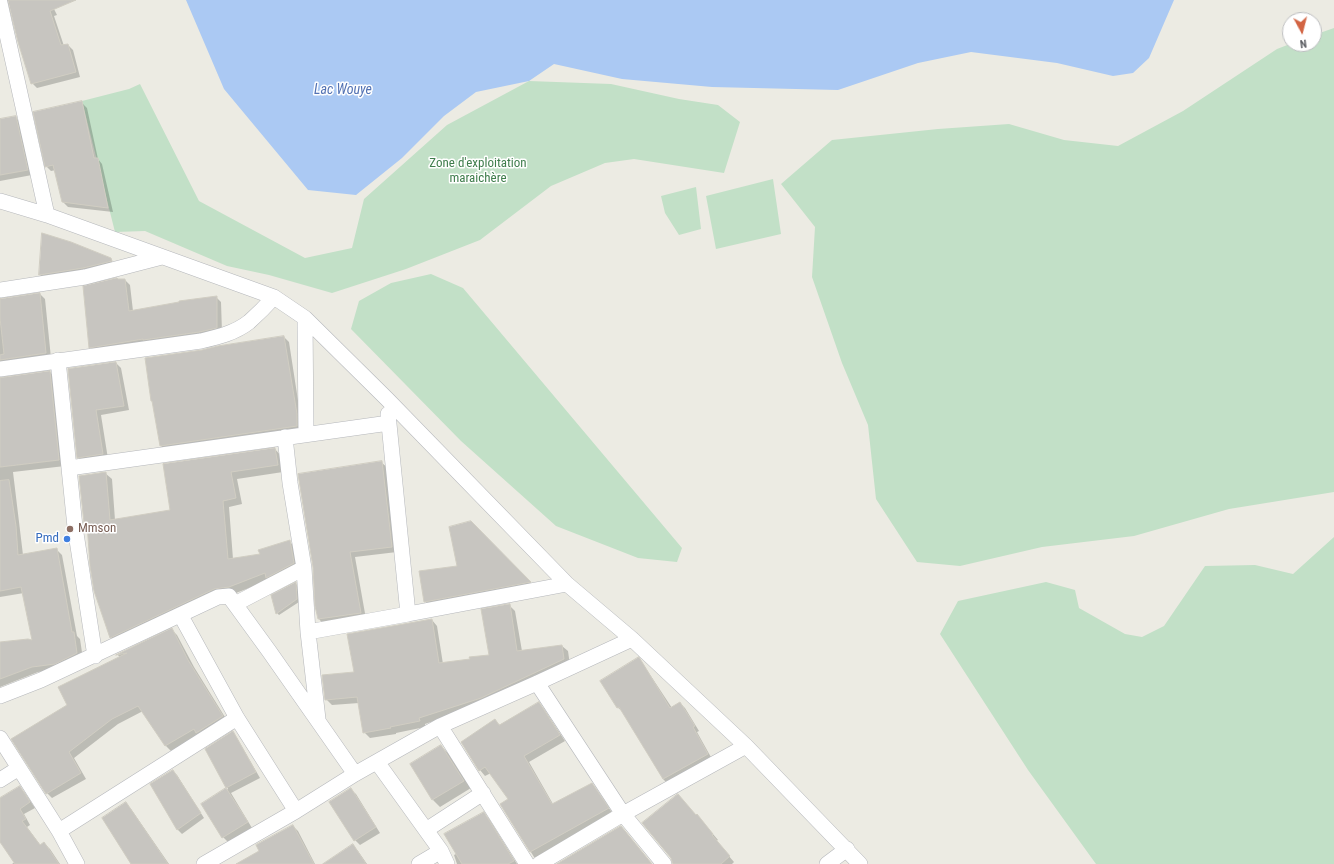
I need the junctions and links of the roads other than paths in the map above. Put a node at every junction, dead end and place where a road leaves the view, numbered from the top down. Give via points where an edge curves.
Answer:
1 (0, 3) edge
2 (0, 201) edge
3 (47, 215) junction
4 (162, 257) junction
5 (0, 290) edge
6 (274, 297) junction
7 (305, 318) junction
8 (58, 360) junction
9 (0, 369) edge
10 (387, 399) junction
11 (389, 424) junction
12 (306, 434) junction
13 (284, 437) junction
14 (68, 468) junction
15 (304, 568) junction
16 (567, 584) junction
17 (235, 604) junction
18 (408, 614) junction
19 (181, 616) junction
20 (308, 632) junction
21 (632, 639) junction
22 (95, 656) junction
23 (537, 683) junction
24 (0, 696) edge
25 (237, 718) junction
26 (319, 722) junction
27 (440, 726) junction
28 (0, 738) edge
29 (746, 746) junction
30 (377, 762) junction
31 (19, 768) junction
32 (355, 774) junction
33 (0, 780) edge
34 (483, 793) junction
35 (296, 811) junction
36 (623, 814) junction
37 (426, 830) junction
38 (58, 831) junction
39 (846, 850) junction
40 (444, 857) edge
41 (77, 864) edge
42 (204, 864) edge
43 (419, 864) edge
44 (527, 864) edge
45 (539, 864) edge
46 (664, 864) edge
47 (827, 864) edge
48 (860, 864) edge

1 - 3 street
2 - 3 street
3 - 4 street
4 - 5 street via 85,277
4 - 6 street
6 - 7 street
6 - 8 street via 248,323 221,337
7 - 10 street
7 - 12 street
8 - 9 street
8 - 14 street
10 - 11 street
10 - 16 street
11 - 12 street
11 - 18 street
12 - 13 street
13 - 14 street
13 - 15 street
14 - 22 street
15 - 17 street
15 - 20 street
16 - 18 street
16 - 21 street
17 - 19 street via 229,596 218,597
17 - 26 street
18 - 20 street
19 - 22 street
19 - 25 street
20 - 26 street
21 - 23 street
21 - 29 street
22 - 24 street
23 - 27 street
23 - 36 street
25 - 35 street
25 - 38 street
26 - 32 street
27 - 30 street
27 - 34 street
28 - 31 street
29 - 36 street
29 - 39 street
30 - 32 street
30 - 37 street
31 - 33 street
31 - 38 street
32 - 35 street
34 - 37 street
34 - 44 street
35 - 42 street
36 - 45 street
36 - 46 street
37 - 40 street
38 - 41 street
39 - 47 street
39 - 48 street
40 - 43 street

